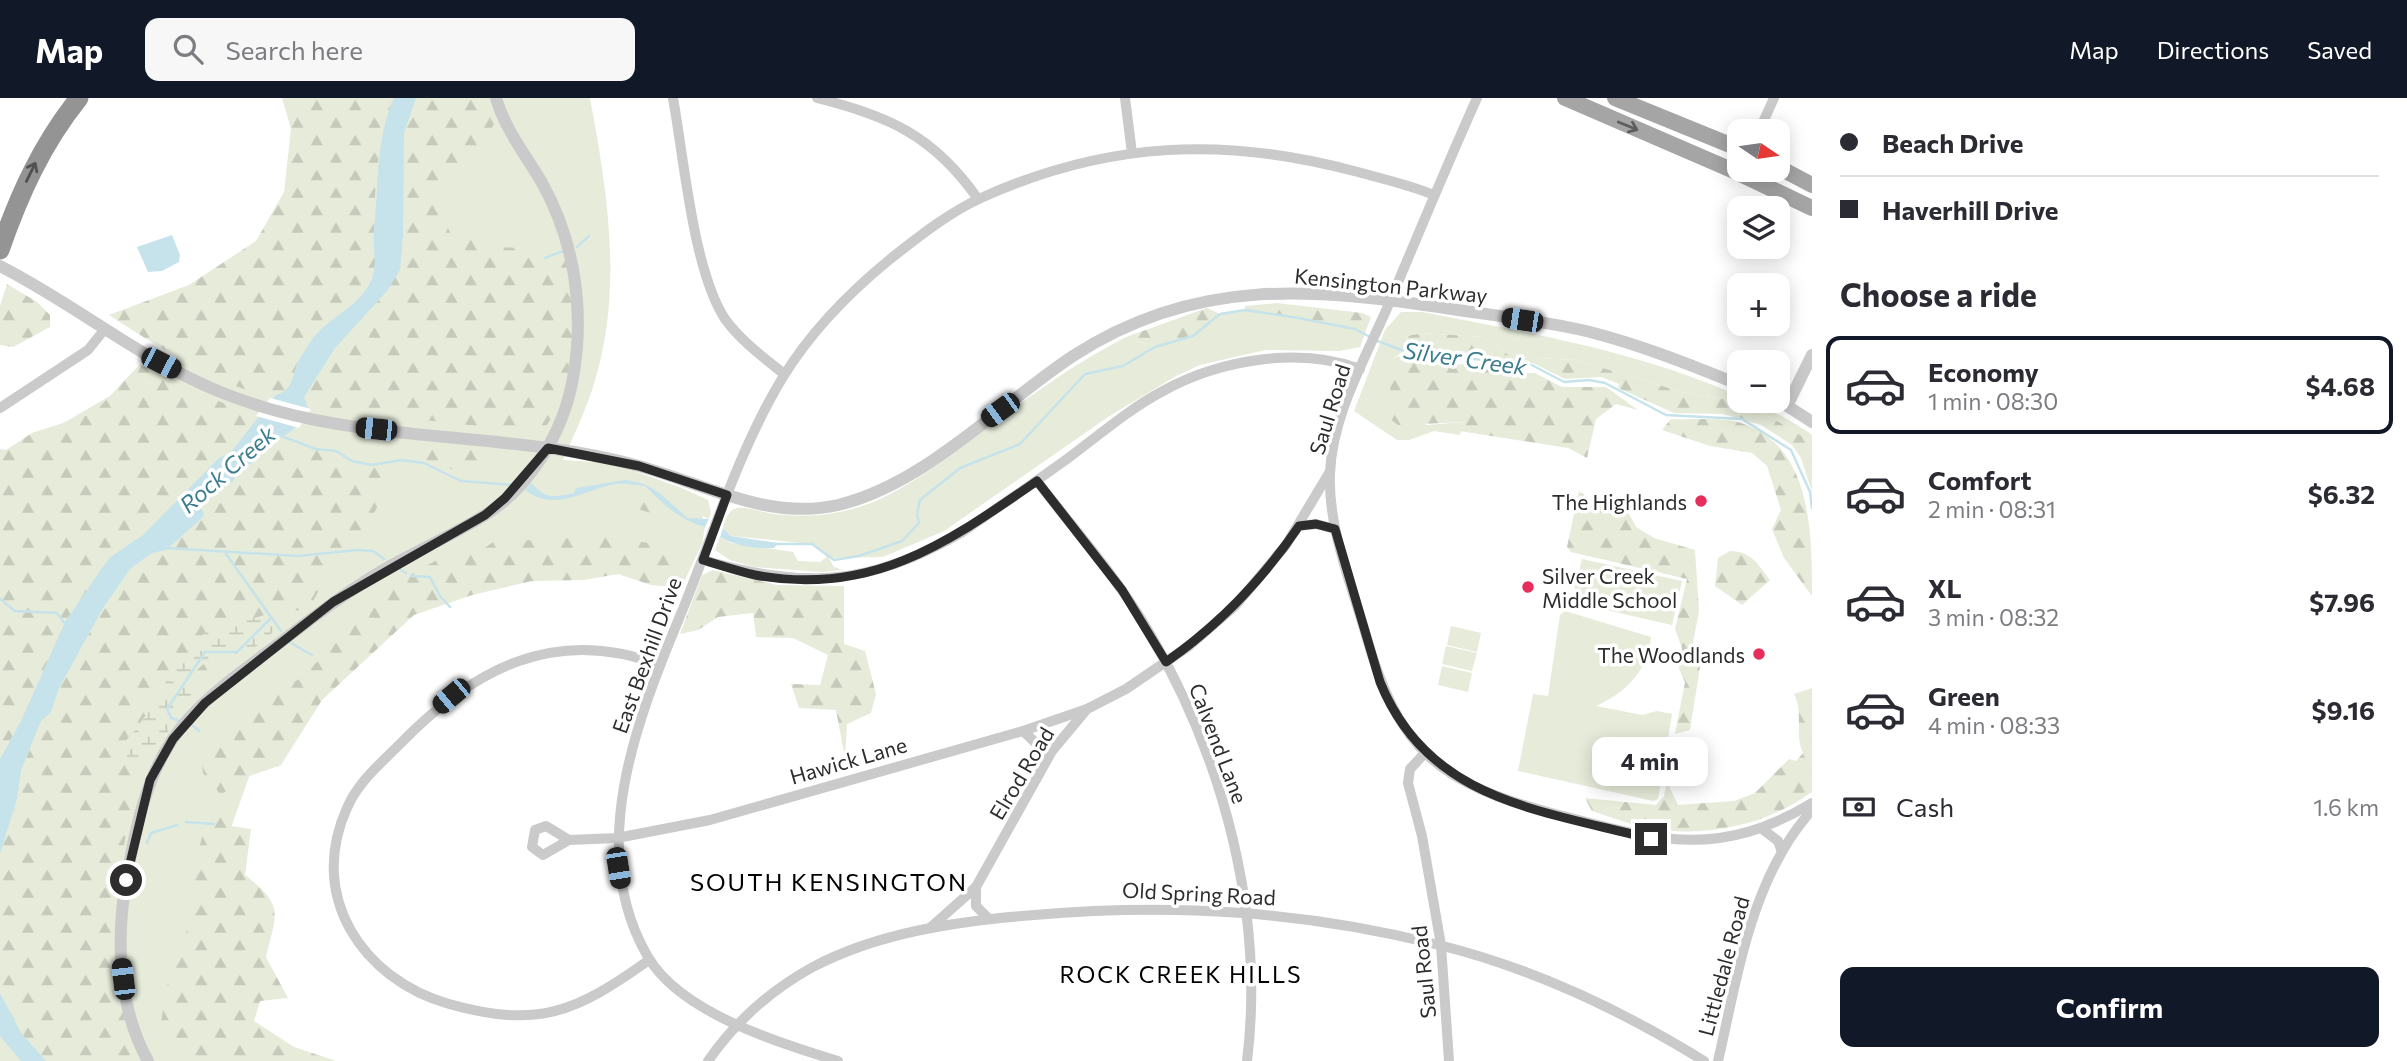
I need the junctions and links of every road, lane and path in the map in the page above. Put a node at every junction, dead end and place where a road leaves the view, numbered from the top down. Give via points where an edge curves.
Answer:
1 (79, 98) edge
2 (496, 98) edge
3 (673, 98) edge
4 (817, 98) edge
5 (1125, 98) edge
6 (1477, 98) edge
7 (1565, 98) edge
8 (1615, 98) edge
9 (1774, 98) edge
10 (1635, 102) edge
11 (1764, 119) edge
12 (1727, 143) edge
13 (1132, 153) junction
14 (1790, 173) edge
15 (1812, 185) edge
16 (1434, 195) junction
17 (978, 199) junction
18 (1811, 207) edge
19 (3, 243) edge
20 (0, 266) edge
21 (1391, 300) junction
22 (104, 330) junction
23 (1812, 355) edge
24 (1360, 369) junction
25 (784, 374) junction
26 (1727, 380) edge
27 (1790, 391) edge
28 (1790, 407) edge
29 (0, 408) edge
30 (1812, 422) edge
31 (548, 448) junction
32 (1330, 471) junction
33 (1037, 481) junction
34 (727, 495) junction
35 (1299, 526) junction
36 (1335, 529) junction
37 (703, 560) junction
38 (1166, 662) junction
39 (660, 665) junction
40 (1087, 709) junction
41 (1023, 731) junction
42 (1424, 754) junction
43 (1046, 761) junction
44 (1812, 803) edge
45 (1812, 810) edge
46 (1761, 828) junction
47 (617, 838) junction
48 (569, 840) dead end
49 (1782, 852) junction
50 (976, 887) junction
51 (1247, 911) junction
52 (989, 919) junction
53 (930, 928) junction
54 (1441, 945) junction
55 (649, 960) junction
56 (736, 1024) junction
57 (148, 1061) edge
58 (708, 1061) edge
59 (838, 1061) edge
60 (1247, 1061) edge
61 (1449, 1061) edge
62 (1704, 1061) edge
63 (1718, 1061) edge

19 -> 1 highway via 41,152
2 - 31 street via 502,117 558,214 573,265 579,320 573,379
3 - 25 street via 702,261 714,300 741,338
4 - 17 street via 865,110 909,130 943,155
5 - 13 street
6 - 16 street, Saul Road
7 -> 18 main road
8 - 10 main road
9 - 11 street
10 - 12 main road
13 - 16 street, East Bexhill Drive via 1249,149 1319,162
13 - 17 street, East Bexhill Drive via 1053,171
14 - 15 main road
16 - 21 street, Saul Road
17 - 25 street, East Bexhill Drive via 920,236 869,277 830,316
20 - 22 street, Kensington Parkway
21 - 24 street, Saul Road
21 - 26 street, Kensington Parkway via 1589,331
21 - 34 street, Kensington Parkway via 1274,292 1175,309 1075,355 880,492 835,506 798,510 756,505
22 - 29 street via 88,350
22 - 31 street, Kensington Parkway via 216,390 304,419
23 - 27 street
24 - 32 street, Saul Road via 1341,420
24 - 33 street via 1339,362 1289,359 1209,371 1152,397
25 - 34 street, East Bexhill Drive
28 - 30 street
31 - 34 street, Kensington Parkway via 639,466
31 - 57 street via 485,515 333,602 226,684 173,739 144,798 121,910 125,995
32 - 35 street, Elrod Road
32 - 36 street, Saul Road
33 - 37 street via 925,553 868,573 803,579 755,575
33 - 38 street, Calvend Lane via 1122,590
34 - 37 street, East Bexhill Drive
35 - 36 street
35 - 38 street, Elrod Road via 1235,606
36 - 42 street, Saul Road via 1380,682 1389,704
37 - 39 street, East Bexhill Drive
38 - 40 street, Elrod Road
38 - 51 street, Calvend Lane via 1219,788
39 - 47 street, East Bexhill Drive via 631,752
39 - 55 street via 602,652 563,652 527,658 481,676 427,716 363,782 347,806 338,832 334,866 343,916 368,959 391,978 435,1000 514,1017 546,1014 599,993
40 - 41 street, Hawick Lane
40 - 43 street, Elrod Road
41 - 43 street
41 - 47 street, Hawick Lane via 710,820
42 - 46 street via 1454,777 1492,795 1651,839 1689,842
42 - 54 street, Saul Road via 1409,768 1408,783
43 - 50 street, Elrod Road
44 - 46 street
45 - 49 street, Littledale Road
46 - 49 street via 1778,841
47 - 48 street, Hawick Lane
47 - 55 street, East Bexhill Drive via 625,908
49 - 63 street, Littledale Road via 1750,926
50 - 52 street via 976,906
50 - 53 street, Elrod Road
51 - 52 street, Old Spring Road via 1118,908
51 - 54 street, Old Spring Road via 1359,927
51 - 60 street, Calvend Lane
52 - 53 street, Old Spring Road
53 - 56 street, Old Spring Road via 852,950 812,968
54 - 61 street, Saul Road
54 - 62 street, Old Spring Road via 1583,996
55 - 56 street, East Bexhill Drive via 689,998
56 - 58 street, Old Spring Road
56 - 59 street, East Bexhill Drive

